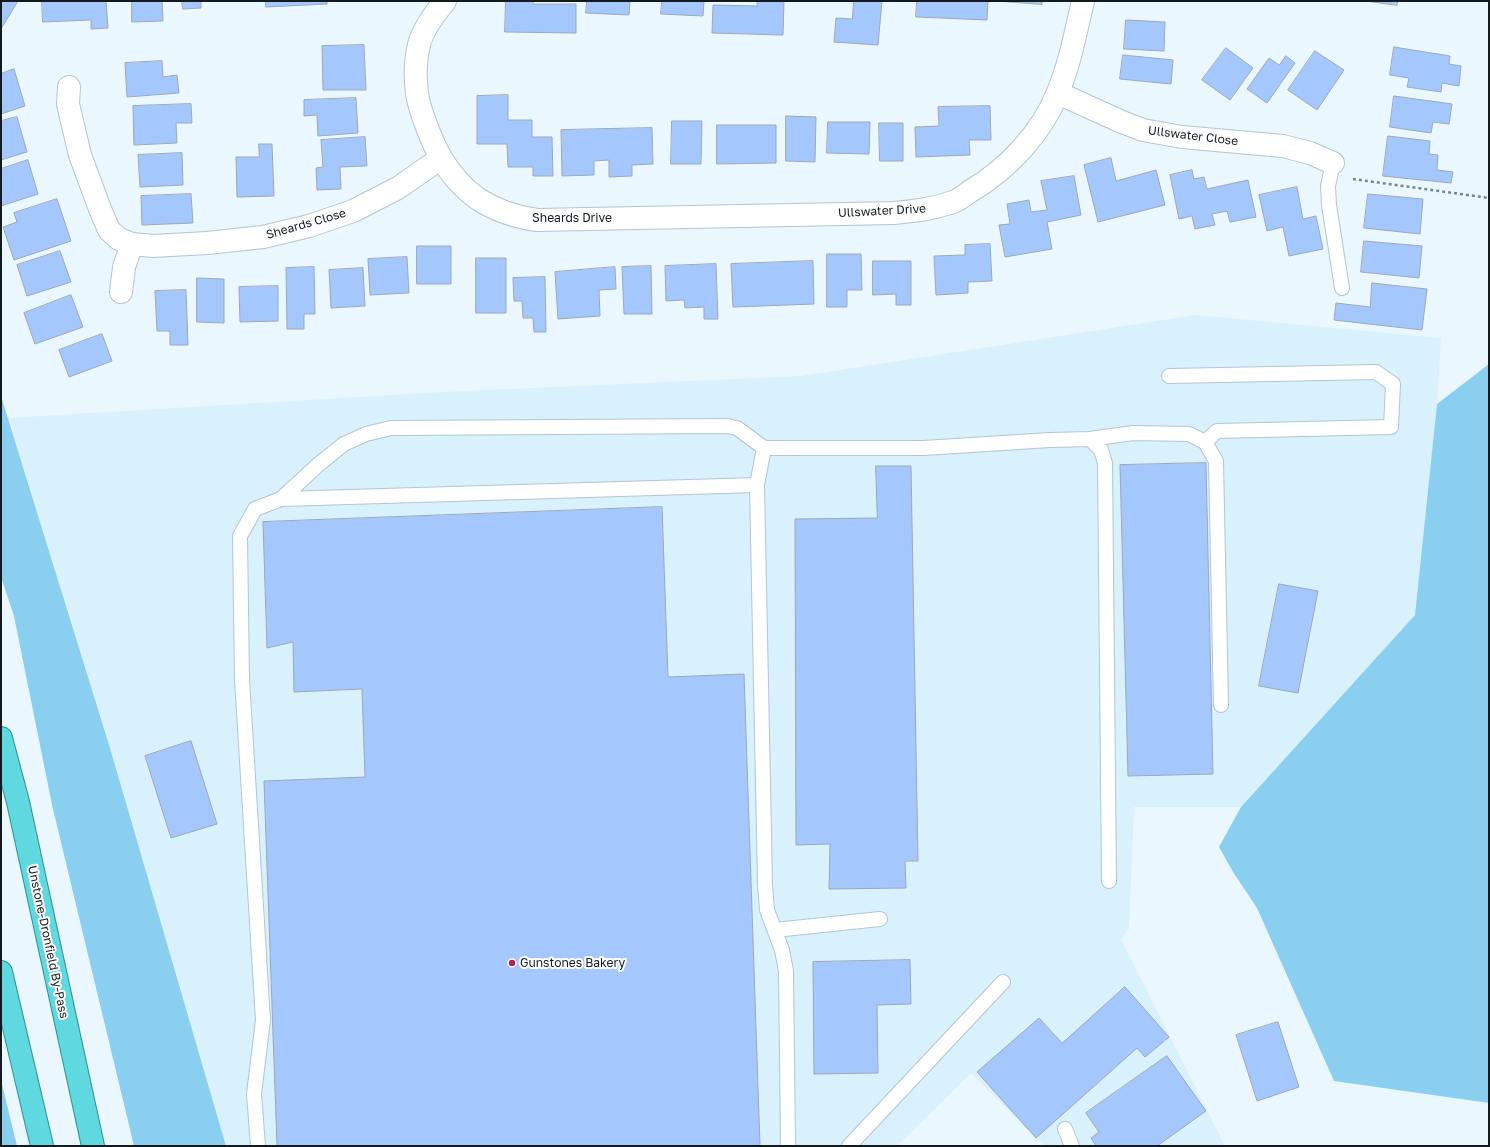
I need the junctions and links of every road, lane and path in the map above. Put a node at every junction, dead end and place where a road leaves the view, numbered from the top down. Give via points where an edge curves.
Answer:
1 (445, 1) edge
2 (1083, 1) edge
3 (68, 87) dead end
4 (1058, 93) junction
5 (441, 158) junction
6 (1333, 163) junction
7 (1489, 198) edge
8 (728, 215) joint
9 (132, 244) junction
10 (1342, 288) dead end
11 (121, 292) dead end
12 (1169, 376) dead end
13 (1090, 440) junction
14 (1205, 442) junction
15 (764, 448) junction
16 (757, 485) junction
17 (281, 499) junction
18 (1221, 705) dead end
19 (1, 738) edge
20 (1109, 881) dead end
21 (880, 919) dead end
22 (775, 930) junction
23 (1, 972) edge
24 (1003, 982) dead end
25 (1065, 1129) dead end
26 (42, 1146) edge
27 (93, 1146) edge
28 (258, 1146) edge
29 (788, 1146) edge
30 (849, 1146) edge
31 (1072, 1146) edge

1 - 5 street, Sheards Drive via 419,43 416,67 417,95 424,121
2 - 4 street, Ullswater Drive via 1069,61
3 - 9 street, Sheards Close via 68,104 80,155 100,209 109,230 119,240
4 - 6 street, Ullswater Close via 1144,130 1182,137 1283,146 1310,153
4 - 8 street, Ullswater Drive via 1040,126 1015,155 986,182 955,201 928,210 894,213
5 - 8 street, Sheards Drive via 458,180 477,198 499,211 518,218 537,220
5 - 9 street, Sheards Close via 398,188 353,211 309,226 263,237 207,243 153,246
6 - 7 path via 1348,178
6 - 10 lane via 1328,186 1329,205
9 - 11 street via 124,266
12 - 14 lane via 1376,372 1393,384 1391,427 1217,431
13 - 14 lane via 1133,433 1189,434
13 - 15 lane via 924,448
13 - 20 lane via 1102,450 1105,463
14 - 18 lane via 1216,461
15 - 16 lane
15 - 17 lane via 737,428 727,426 391,428 366,434 344,444
16 - 17 lane
16 - 22 lane via 765,884 767,910
17 - 28 lane via 255,509 240,536 242,680 263,1020 254,1094
19 - 27 highway, Unstone-Dronfield By-Pass via 18,802
21 - 22 lane
22 - 29 lane via 786,972
23 - 26 highway
24 - 30 lane
25 - 31 lane

